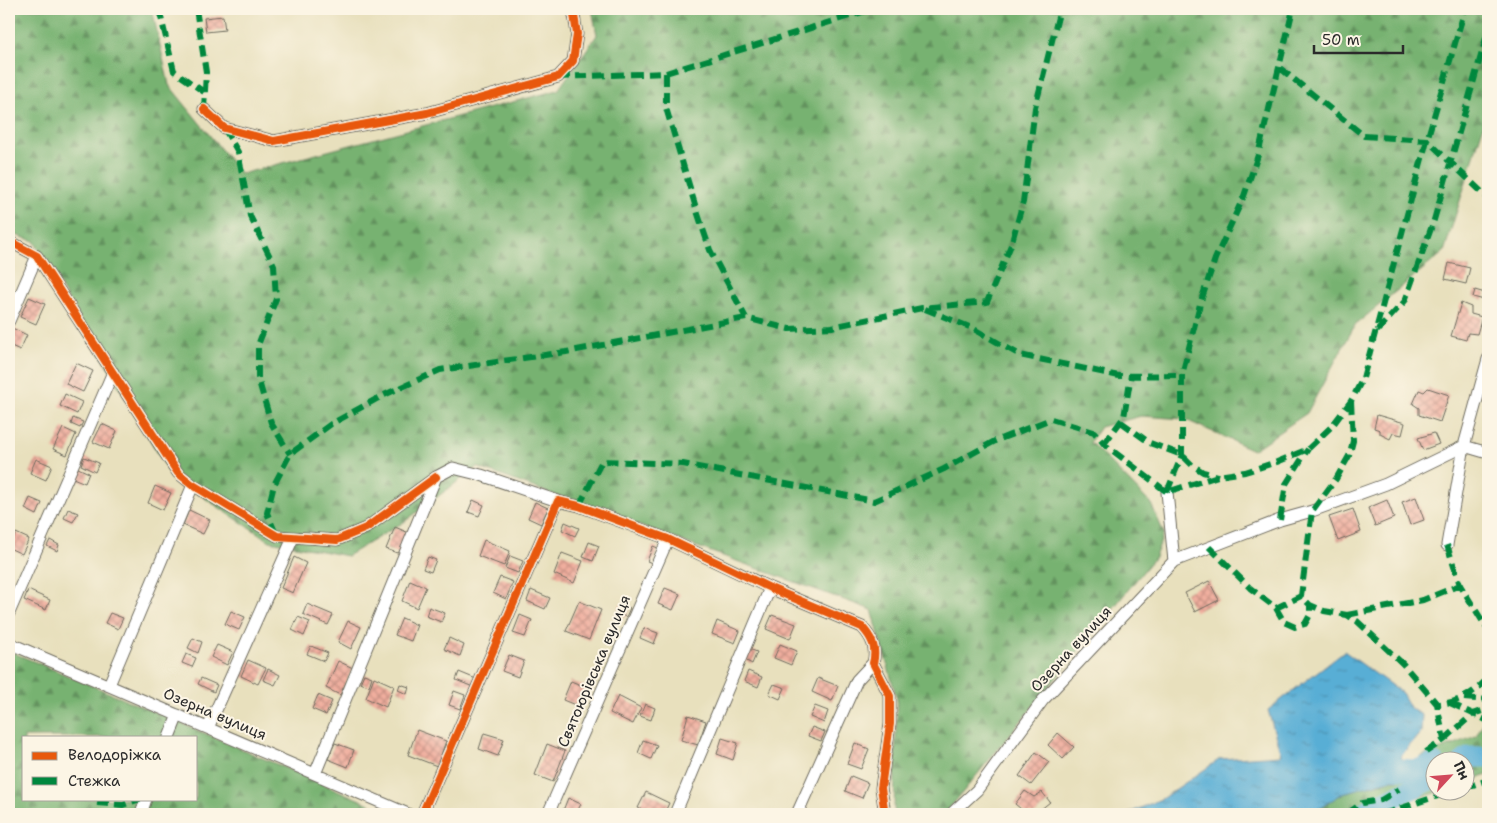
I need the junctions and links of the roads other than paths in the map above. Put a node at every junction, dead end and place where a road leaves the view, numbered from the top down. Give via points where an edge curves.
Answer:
1 (573, 9) edge
2 (204, 109) dead end
3 (9, 241) edge
4 (37, 256) junction
5 (9, 321) edge
6 (1488, 359) edge
7 (113, 372) junction
8 (1464, 446) junction
9 (1488, 453) edge
10 (436, 477) junction
11 (193, 485) junction
12 (1167, 492) dead end
13 (558, 501) junction
14 (293, 538) junction
15 (668, 539) junction
16 (1446, 545) dead end
17 (1174, 561) junction
18 (770, 588) junction
19 (9, 613) edge
20 (9, 643) edge
21 (872, 663) junction
22 (109, 685) junction
23 (178, 715) junction
24 (208, 728) junction
25 (169, 736) edge
26 (315, 774) junction
27 (146, 800) edge
28 (141, 814) edge
29 (408, 814) edge
30 (422, 814) edge
31 (548, 814) edge
32 (675, 814) edge
33 (797, 814) edge
34 (885, 814) edge
35 (951, 814) edge

1 - 2 street via 577,34 573,60 558,77 427,113 274,141 224,128
3 - 4 street
4 - 5 street
4 - 7 street
6 - 8 street
7 - 11 street via 178,473
7 - 19 street
8 - 9 street
8 - 16 street
8 - 17 street via 1386,484
10 - 13 street via 453,468
10 - 14 street via 366,528 337,540
10 - 26 street
11 - 14 street via 277,536
11 - 22 street
12 - 17 street
13 - 15 street
13 - 30 street
14 - 24 street
15 - 18 street
15 - 31 street, Святоюрівська вулиця
17 - 35 street, Озерна вулиця via 1042,700 977,790
18 - 21 street via 862,627 872,639 875,654
18 - 32 street
20 - 22 street, Озерна вулиця
21 - 33 street via 858,680
21 - 34 street via 890,696 890,724 881,788
22 - 23 street, Озерна вулиця
23 - 24 street, Озерна вулиця
23 - 25 street
24 - 26 street, Озерна вулиця
26 - 29 street, Озерна вулиця
27 - 28 street

